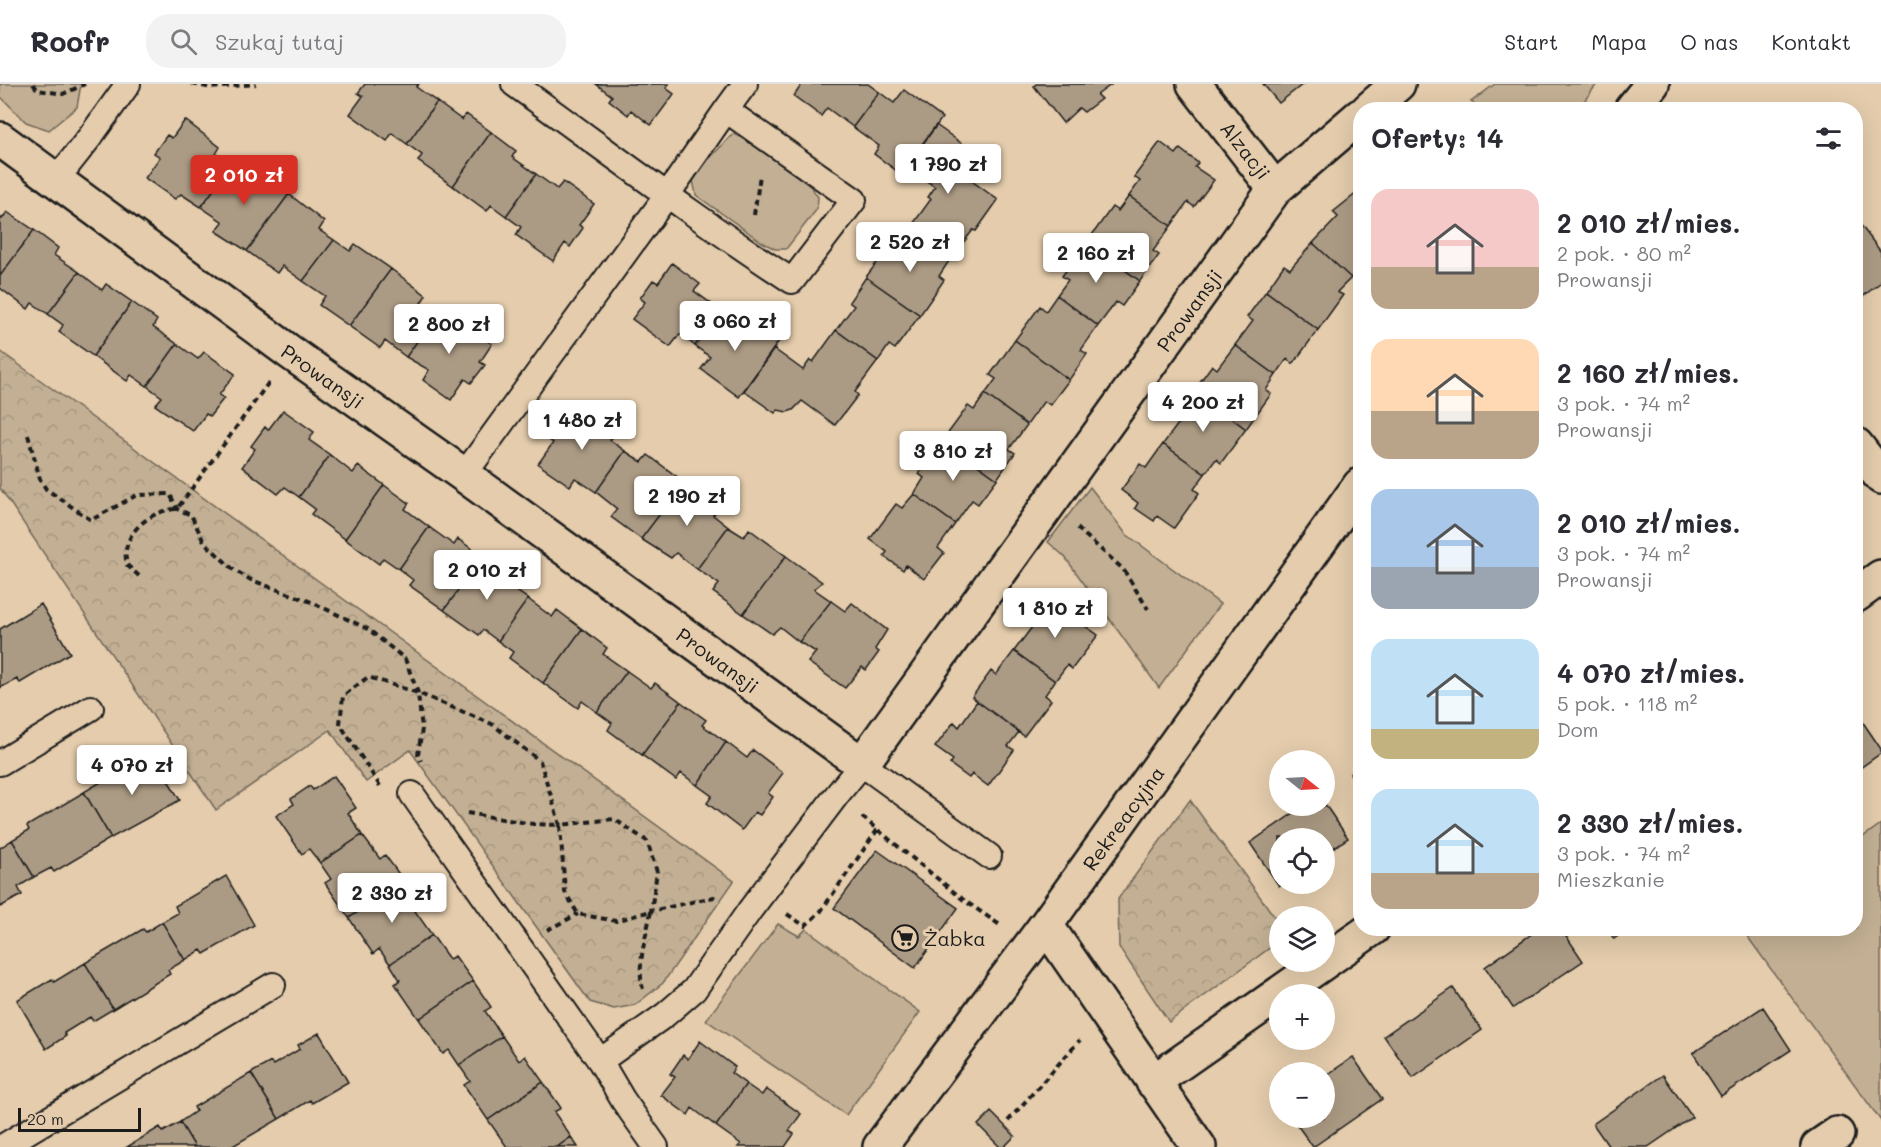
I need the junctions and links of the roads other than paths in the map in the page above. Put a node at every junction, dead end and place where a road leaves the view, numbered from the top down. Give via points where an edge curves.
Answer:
1 (128, 84) edge
2 (514, 84) edge
3 (745, 84) edge
4 (1194, 84) edge
5 (1398, 84) edge
6 (1652, 84) edge
7 (1377, 102) edge
8 (1637, 102) edge
9 (726, 110) junction
10 (1353, 122) edge
11 (0, 139) edge
12 (56, 180) junction
13 (1275, 189) junction
14 (668, 194) junction
15 (1863, 455) edge
16 (464, 475) junction
17 (1881, 477) edge
18 (1353, 495) edge
19 (1881, 578) edge
20 (1863, 590) edge
21 (91, 708) dead end
22 (0, 763) edge
23 (862, 764) junction
24 (412, 794) dead end
25 (989, 856) dead end
26 (1046, 925) junction
27 (1362, 936) edge
28 (273, 985) dead end
29 (600, 1061) junction
30 (1153, 1082) junction
31 (2, 1147) edge
32 (656, 1147) edge
33 (880, 1147) edge
34 (1199, 1147) edge

1 - 12 lane
2 - 14 lane
3 - 9 lane
4 - 13 street, Alzacji
5 - 7 street
6 - 8 street
9 - 14 lane
9 - 14 lane via 854,200 792,281
10 - 13 street, Prowansji
11 - 12 street, Prowansji
12 - 16 street, Prowansji
13 - 23 street, Prowansji
14 - 16 lane
15 - 17 street
16 - 23 street, Prowansji
18 - 26 street, Rekreacyjna
19 - 20 street
21 - 22 lane
23 - 25 lane
23 - 29 lane via 694,990
24 - 29 lane
26 - 30 street
26 - 33 street, Rekreacyjna
27 - 30 street
28 - 31 lane
29 - 32 lane
30 - 34 street

